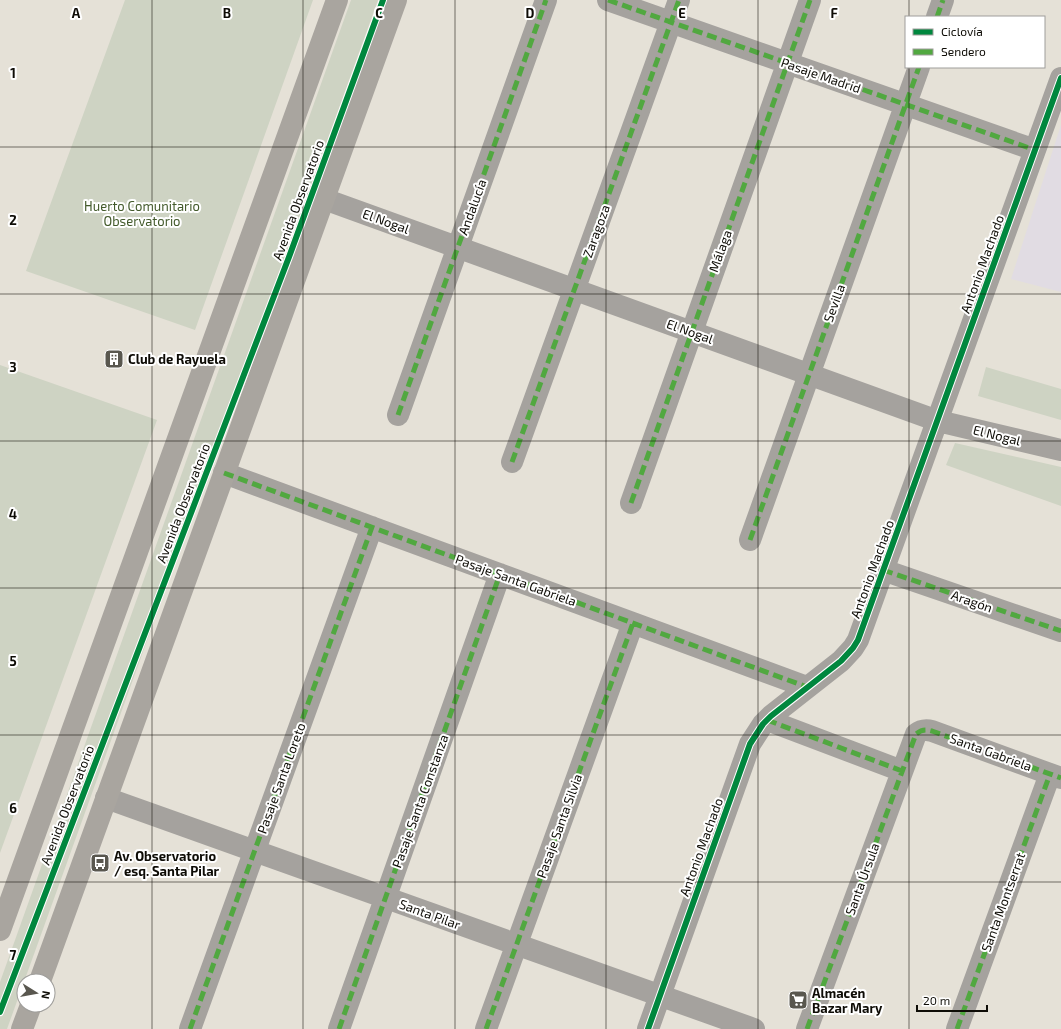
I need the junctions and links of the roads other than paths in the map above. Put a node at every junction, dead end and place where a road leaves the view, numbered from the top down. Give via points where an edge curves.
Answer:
1 (337, 0) edge
2 (396, 0) edge
3 (546, 0) edge
4 (608, 0) edge
5 (679, 0) edge
6 (810, 0) edge
7 (943, 0) edge
8 (937, 16) edge
9 (671, 22) junction
10 (788, 63) junction
11 (919, 68) edge
12 (1061, 78) edge
13 (906, 104) junction
14 (1035, 150) junction
15 (324, 199) junction
16 (458, 247) junction
17 (574, 289) junction
18 (692, 332) junction
19 (809, 374) junction
20 (398, 415) dead end
21 (938, 420) junction
22 (1061, 450) edge
23 (512, 462) dead end
24 (224, 472) junction
25 (631, 503) dead end
26 (372, 527) junction
27 (750, 540) dead end
28 (884, 570) junction
29 (500, 574) junction
30 (633, 623) junction
31 (1061, 631) edge
32 (807, 687) junction
33 (767, 720) junction
34 (920, 731) joint
35 (902, 771) junction
36 (1055, 776) edge
37 (106, 798) junction
38 (254, 851) junction
39 (385, 898) junction
40 (0, 930) edge
41 (517, 944) junction
42 (43, 973) edge
43 (660, 996) junction
44 (28, 1013) edge
45 (22, 1029) edge
46 (190, 1029) edge
47 (339, 1029) edge
48 (486, 1029) edge
49 (648, 1029) edge
50 (754, 1029) edge
51 (807, 1029) edge
52 (957, 1029) edge

1 - 40 main road, Avenida Observatorio
2 - 15 main road, Avenida Observatorio
3 - 16 street, Andalucía
4 - 9 street, Pasaje Madrid
5 - 9 street, Zaragoza
6 - 10 street, Málaga
7 - 8 street
9 - 10 street, Pasaje Madrid
9 - 17 street, Zaragoza
10 - 13 street, Pasaje Madrid
10 - 18 street, Málaga
11 - 13 street, Sevilla
12 - 14 street, Antonio Machado
13 - 14 street, Pasaje Madrid
13 - 19 street, Sevilla
14 - 21 street, Antonio Machado
15 - 16 street, El Nogal
15 - 24 main road, Avenida Observatorio
16 - 17 street, El Nogal
16 - 20 street, Andalucía
17 - 18 street, El Nogal
17 - 23 street, Zaragoza
18 - 19 street, El Nogal
18 - 25 street, Málaga
19 - 21 street, El Nogal
19 - 27 street, Sevilla
21 - 22 street, El Nogal
21 - 28 street, Antonio Machado
24 - 26 street, Pasaje Santa Gabriela
24 - 37 main road, Avenida Observatorio
26 - 29 street, Pasaje Santa Gabriela
26 - 38 street, Pasaje Santa Loreto
28 - 31 street, Aragón
28 - 32 street, Antonio Machado via 862,631 853,648 841,661
29 - 30 street, Pasaje Santa Gabriela
29 - 39 street, Pasaje Santa Constanza
30 - 32 street, Pasaje Santa Gabriela
30 - 41 street, Pasaje Santa Silvia
32 - 33 street, Antonio Machado
33 - 35 street
33 - 43 street, Antonio Machado via 756,734 746,755
34 - 35 street, Santa Úrsula via 916,734
34 - 36 street, Santa Gabriela via 932,731
35 - 51 street, Santa Úrsula
36 - 52 street, Santa Montserrat
37 - 38 street, Santa Pilar
37 - 42 main road, Avenida Observatorio
38 - 39 street, Santa Pilar
38 - 46 street, Pasaje Santa Loreto
39 - 41 street, Santa Pilar
39 - 47 street, Pasaje Santa Constanza
41 - 43 street, Santa Pilar
41 - 48 street, Pasaje Santa Silvia
43 - 49 street, Antonio Machado
43 - 50 street, Santa Pilar
44 - 45 main road

